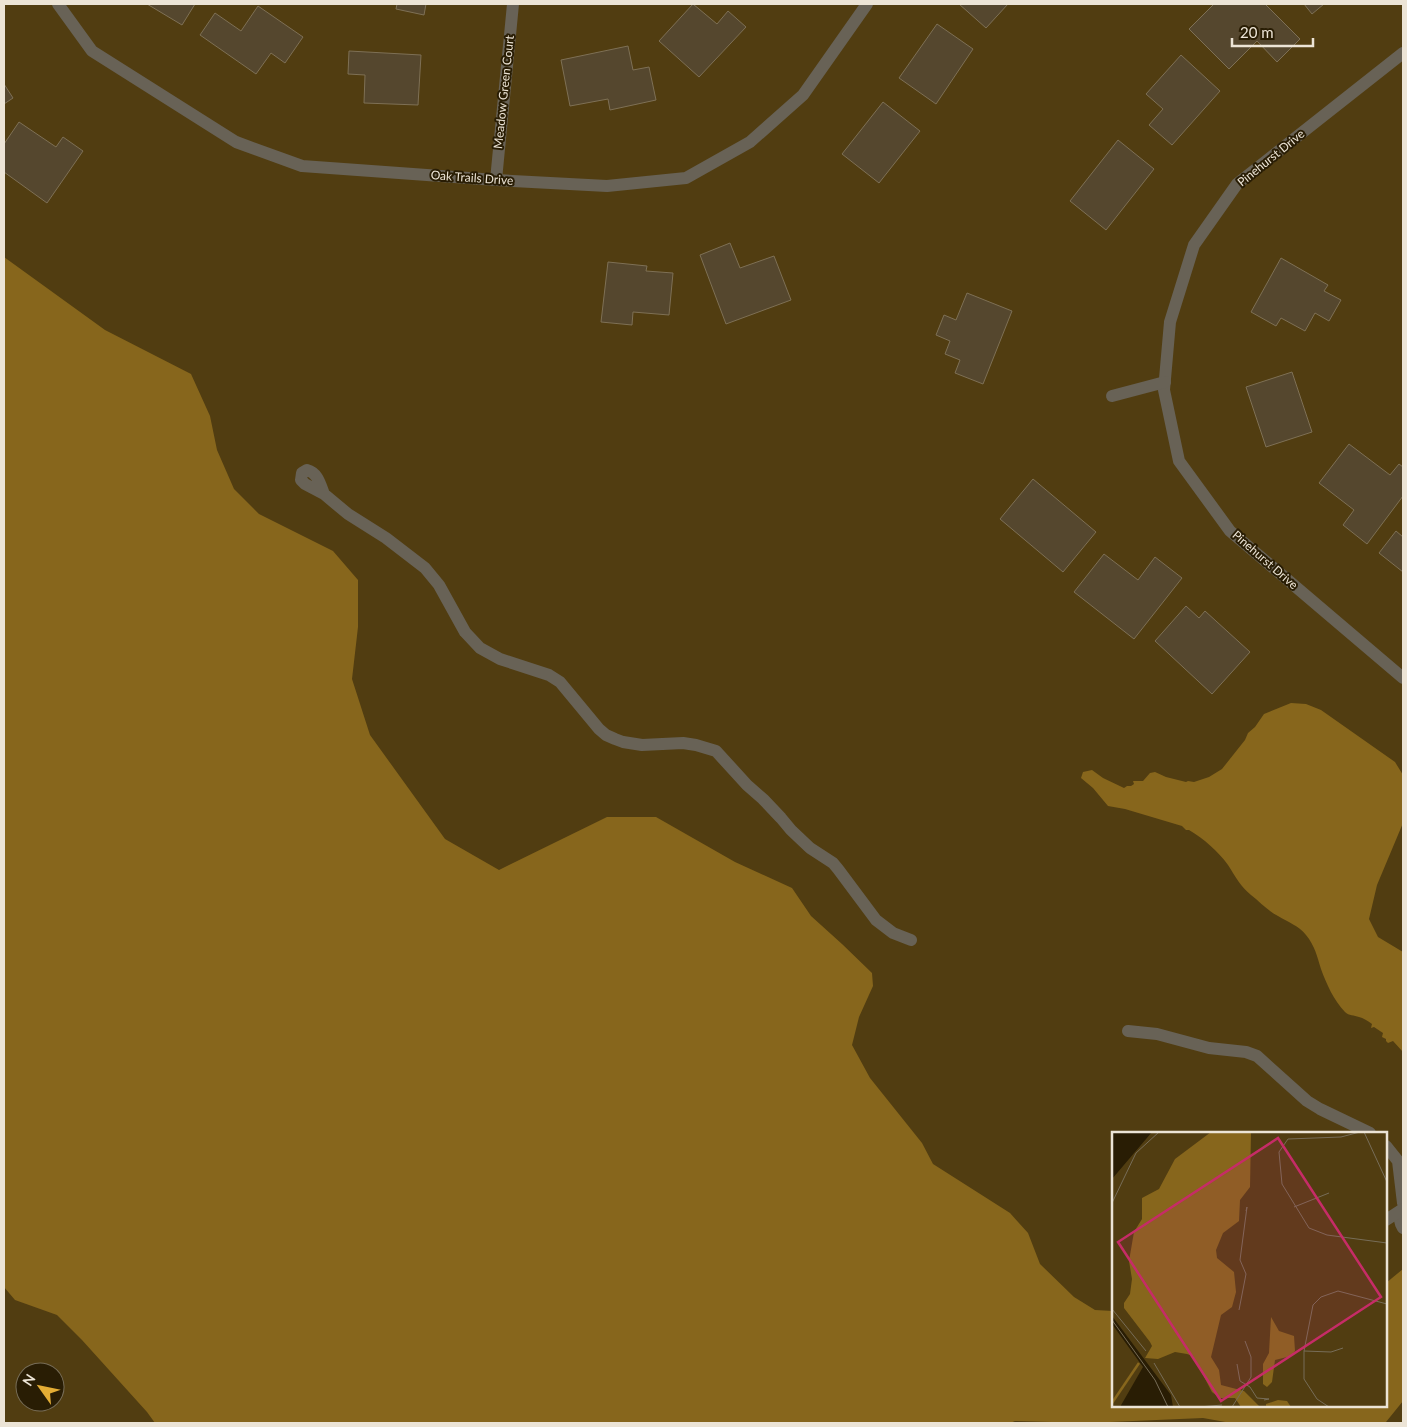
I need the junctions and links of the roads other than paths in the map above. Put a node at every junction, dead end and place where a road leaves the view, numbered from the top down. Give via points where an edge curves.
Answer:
1 (58, 4) edge
2 (513, 4) edge
3 (867, 4) edge
4 (1403, 53) edge
5 (496, 180) junction
6 (1165, 382) junction
7 (1112, 396) dead end
8 (324, 494) dead end
9 (1403, 678) edge
10 (911, 940) dead end
11 (1128, 1031) dead end
12 (1368, 1132) edge
13 (1387, 1146) edge
14 (1387, 1146) edge
15 (1403, 1157) edge
16 (1403, 1203) edge
17 (1403, 1209) edge
18 (1387, 1219) edge
19 (1403, 1228) edge

1 - 5 street, Oak Trails Drive via 92,51 236,142 302,166
2 - 5 street, Meadow Green Court
3 - 5 street, Oak Trails Drive via 803,95 750,142 686,178 607,186
4 - 6 street, Pinehurst Drive via 1237,184 1194,245 1170,322
6 - 7 street
6 - 9 street, Pinehurst Drive via 1179,461 1230,531
8 - 10 street via 424,568 439,585 465,632 480,648 560,682 606,735 623,742 683,743 716,751 791,830 838,869 876,920 893,933
11 - 12 street via 1157,1034 1209,1048 1257,1056 1308,1101
13 - 15 street
14 - 16 street via 1398,1161
17 - 18 street
17 - 19 street via 1399,1216

